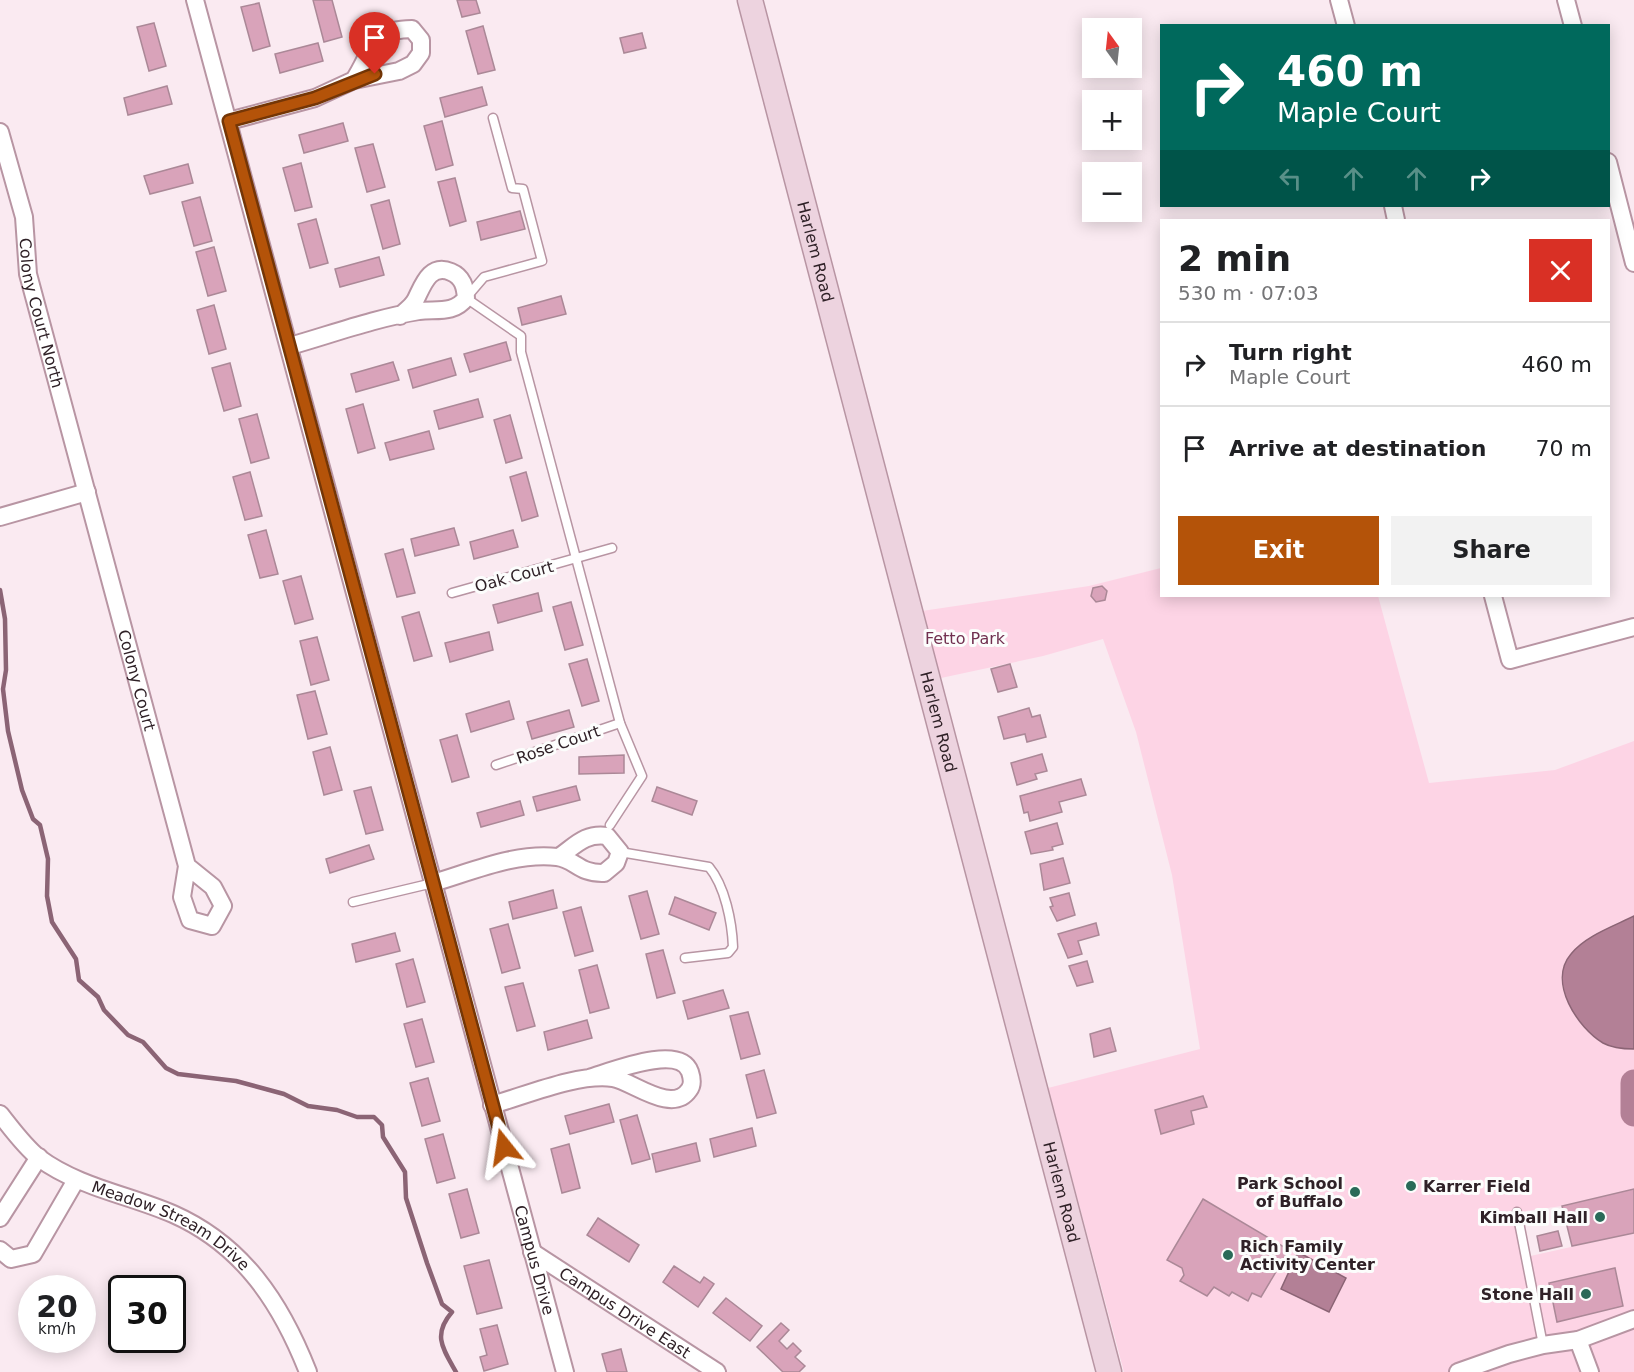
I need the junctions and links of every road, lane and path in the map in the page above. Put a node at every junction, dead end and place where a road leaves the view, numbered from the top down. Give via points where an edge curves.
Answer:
1 (195, 0) edge
2 (750, 0) edge
3 (1339, 0) edge
4 (1566, 0) edge
5 (1345, 24) edge
6 (1572, 24) edge
7 (354, 80) dead end
8 (493, 118) dead end
9 (229, 121) junction
10 (0, 132) edge
11 (1610, 170) edge
12 (1634, 263) edge
13 (466, 298) junction
14 (400, 316) junction
15 (290, 345) junction
16 (87, 492) junction
17 (0, 517) edge
18 (612, 548) dead end
19 (577, 559) junction
20 (452, 593) dead end
21 (1493, 597) edge
22 (1634, 627) edge
23 (621, 723) junction
24 (496, 765) dead end
25 (610, 825) dead end
26 (620, 852) junction
27 (559, 857) junction
28 (187, 866) dead end
29 (433, 883) junction
30 (352, 902) dead end
31 (685, 958) dead end
32 (589, 1078) junction
33 (492, 1105) junction
34 (0, 1114) edge
35 (39, 1157) junction
36 (76, 1180) junction
37 (1517, 1212) dead end
38 (0, 1218) edge
39 (0, 1250) edge
40 (532, 1252) junction
41 (1634, 1319) edge
42 (1578, 1340) junction
43 (1543, 1345) junction
44 (308, 1372) edge
45 (565, 1372) edge
46 (717, 1372) edge
47 (1108, 1372) edge
48 (1458, 1372) edge
49 (1590, 1372) edge

1 - 9 street, Campus Drive
2 - 47 main road, Harlem Road
3 - 5 street
4 - 6 street
7 - 9 street via 315,98
8 - 13 lane via 512,188 523,189 542,261 484,277
9 - 15 street, Campus Drive
10 - 16 street, Colony Court North via 24,217 28,274
11 - 12 street
13 - 14 street via 460,306
13 - 14 street via 464,285 456,274 445,269 437,271 430,273 416,302
13 - 19 lane via 521,336 521,352
14 - 15 street
15 - 29 street, Campus Drive
16 - 17 street
16 - 28 street, Colony Court
18 - 19 lane, Oak Court
19 - 20 lane, Oak Court
19 - 23 lane
21 - 22 street via 1510,660
23 - 24 lane, Rose Court
23 - 25 lane via 642,776
26 - 27 street via 607,836 593,834
26 - 27 street via 616,863 604,873 589,874
26 - 31 lane via 709,867 717,876 734,947 728,953
27 - 29 street via 526,858
29 - 30 lane
29 - 33 street, Campus Drive
32 - 32 street via 615,1078 670,1099 689,1091 692,1082 687,1065 681,1060 665,1059
32 - 33 street
33 - 40 street, Campus Drive
34 - 35 street, Meadow Stream Drive
35 - 36 street, Meadow Stream Drive
35 - 38 street
36 - 39 street via 33,1254 11,1259
36 - 44 street, Meadow Stream Drive via 175,1215 211,1236 240,1260 280,1310
37 - 43 lane
40 - 45 street, Campus Drive
40 - 46 street, Campus Drive East
41 - 42 street
42 - 43 street
42 - 49 street
43 - 48 street

